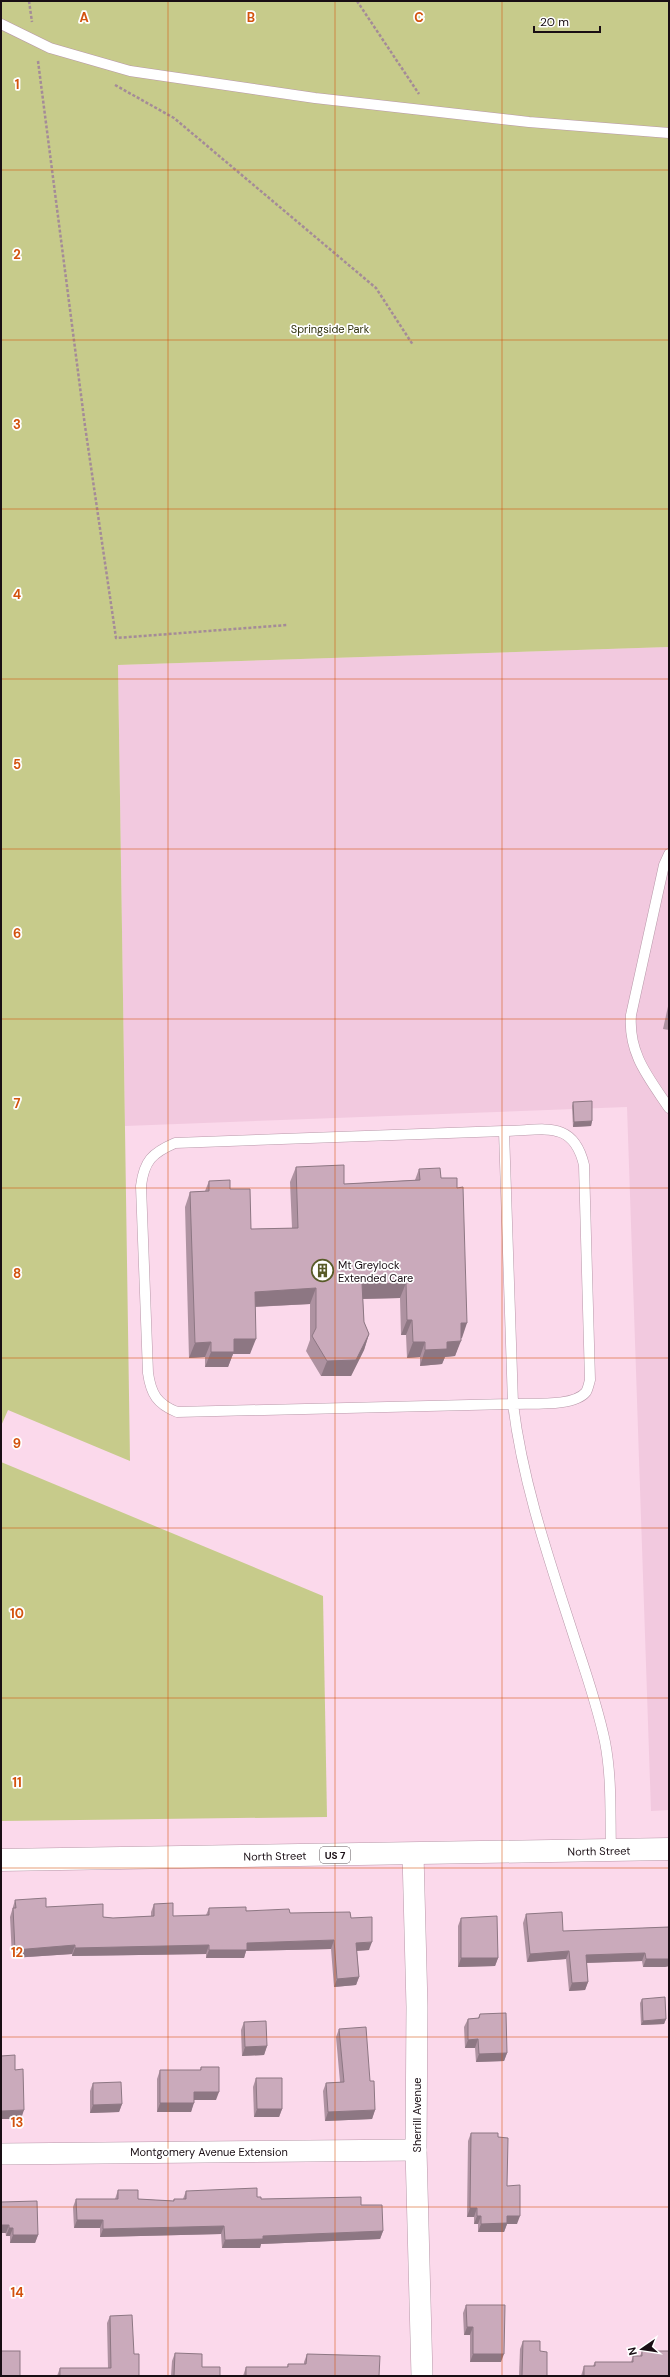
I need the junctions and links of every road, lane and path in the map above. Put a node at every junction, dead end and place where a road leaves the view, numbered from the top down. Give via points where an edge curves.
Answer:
1 (357, 1) edge
2 (1, 24) edge
3 (36, 41) junction
4 (112, 83) dead end
5 (430, 112) junction
6 (669, 133) edge
7 (413, 345) dead end
8 (287, 625) dead end
9 (669, 854) edge
10 (669, 1108) edge
11 (504, 1131) junction
12 (513, 1404) junction
13 (669, 1849) edge
14 (611, 1851) junction
15 (413, 1854) junction
16 (1, 1860) edge
17 (416, 2150) junction
18 (1, 2154) edge
19 (422, 2376) edge

1 - 5 path
2 - 3 lane
3 - 5 lane via 50,48 130,70 315,98
3 - 8 path via 85,426 116,638
4 - 7 path via 174,118 376,288
5 - 6 lane
9 - 10 lane via 631,1015 630,1031 640,1062
11 - 12 lane
11 - 12 lane via 558,1130 569,1135 577,1143 582,1154 584,1173 590,1380 586,1391 569,1401
11 - 12 lane via 175,1143 159,1150 150,1159 143,1170 141,1186 148,1373 154,1397 164,1407 177,1412
12 - 14 lane via 517,1438 543,1537 600,1722 609,1773
13 - 14 main road, North Street / US 7
14 - 15 main road, North Street / US 7
15 - 16 main road, North Street / US 7
15 - 17 street, Sherrill Avenue via 417,2007
17 - 18 street, Montgomery Avenue Extension
17 - 19 street, Sherrill Avenue

